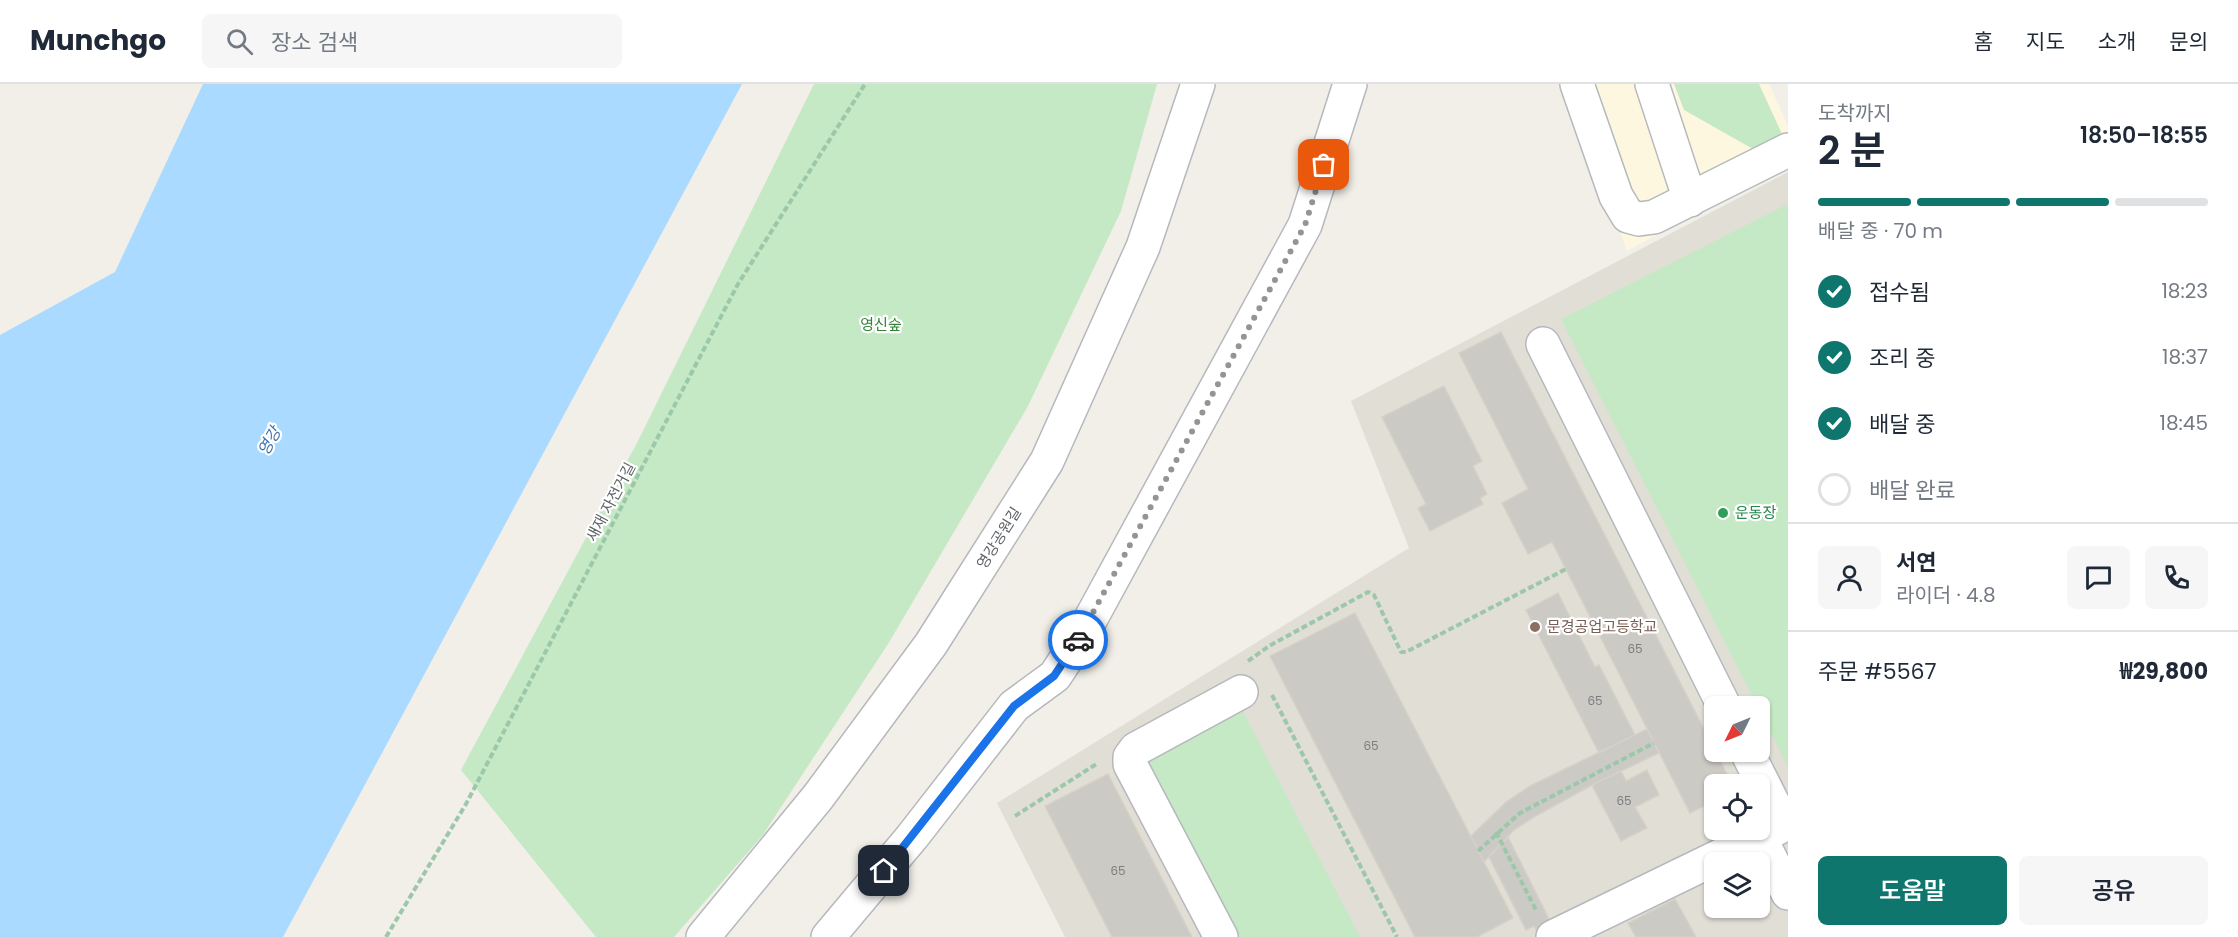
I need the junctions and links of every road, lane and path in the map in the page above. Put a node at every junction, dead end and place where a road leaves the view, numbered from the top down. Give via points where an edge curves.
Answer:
1 (865, 84) edge
2 (1198, 84) edge
3 (1350, 84) edge
4 (1577, 84) edge
5 (1652, 84) edge
6 (1788, 150) edge
7 (1680, 205) junction
8 (1543, 344) dead end
9 (1566, 569) dead end
10 (1253, 657) junction
11 (1253, 678) junction
12 (1719, 696) edge
13 (1654, 743) dead end
14 (1105, 759) dead end
15 (1751, 762) edge
16 (1015, 816) dead end
17 (1777, 828) edge
18 (1496, 832) junction
19 (1478, 851) dead end
20 (1788, 893) edge
21 (1547, 929) edge
22 (386, 937) edge
23 (703, 937) edge
24 (828, 937) edge
25 (1221, 937) edge
26 (1397, 937) edge

1 - 22 path, 새재 자전거길 via 738,284 466,804
2 - 23 street, 영강공원길 via 1143,247 1047,461 931,644 818,797
3 - 24 street via 1305,225 1083,633 1054,676 1014,706
4 - 7 street via 1620,207 1628,216 1639,219
5 - 7 street
6 - 7 street
8 - 12 street
9 - 10 path via 1406,652 1401,652 1374,595 1368,592
10 - 11 path
10 - 11 path
11 - 25 street via 1136,748 1130,757 1130,765
11 - 26 path
13 - 18 path via 1520,813
14 - 16 path
15 - 17 street
17 - 20 street
17 - 21 street
18 - 19 path
18 - 21 path

